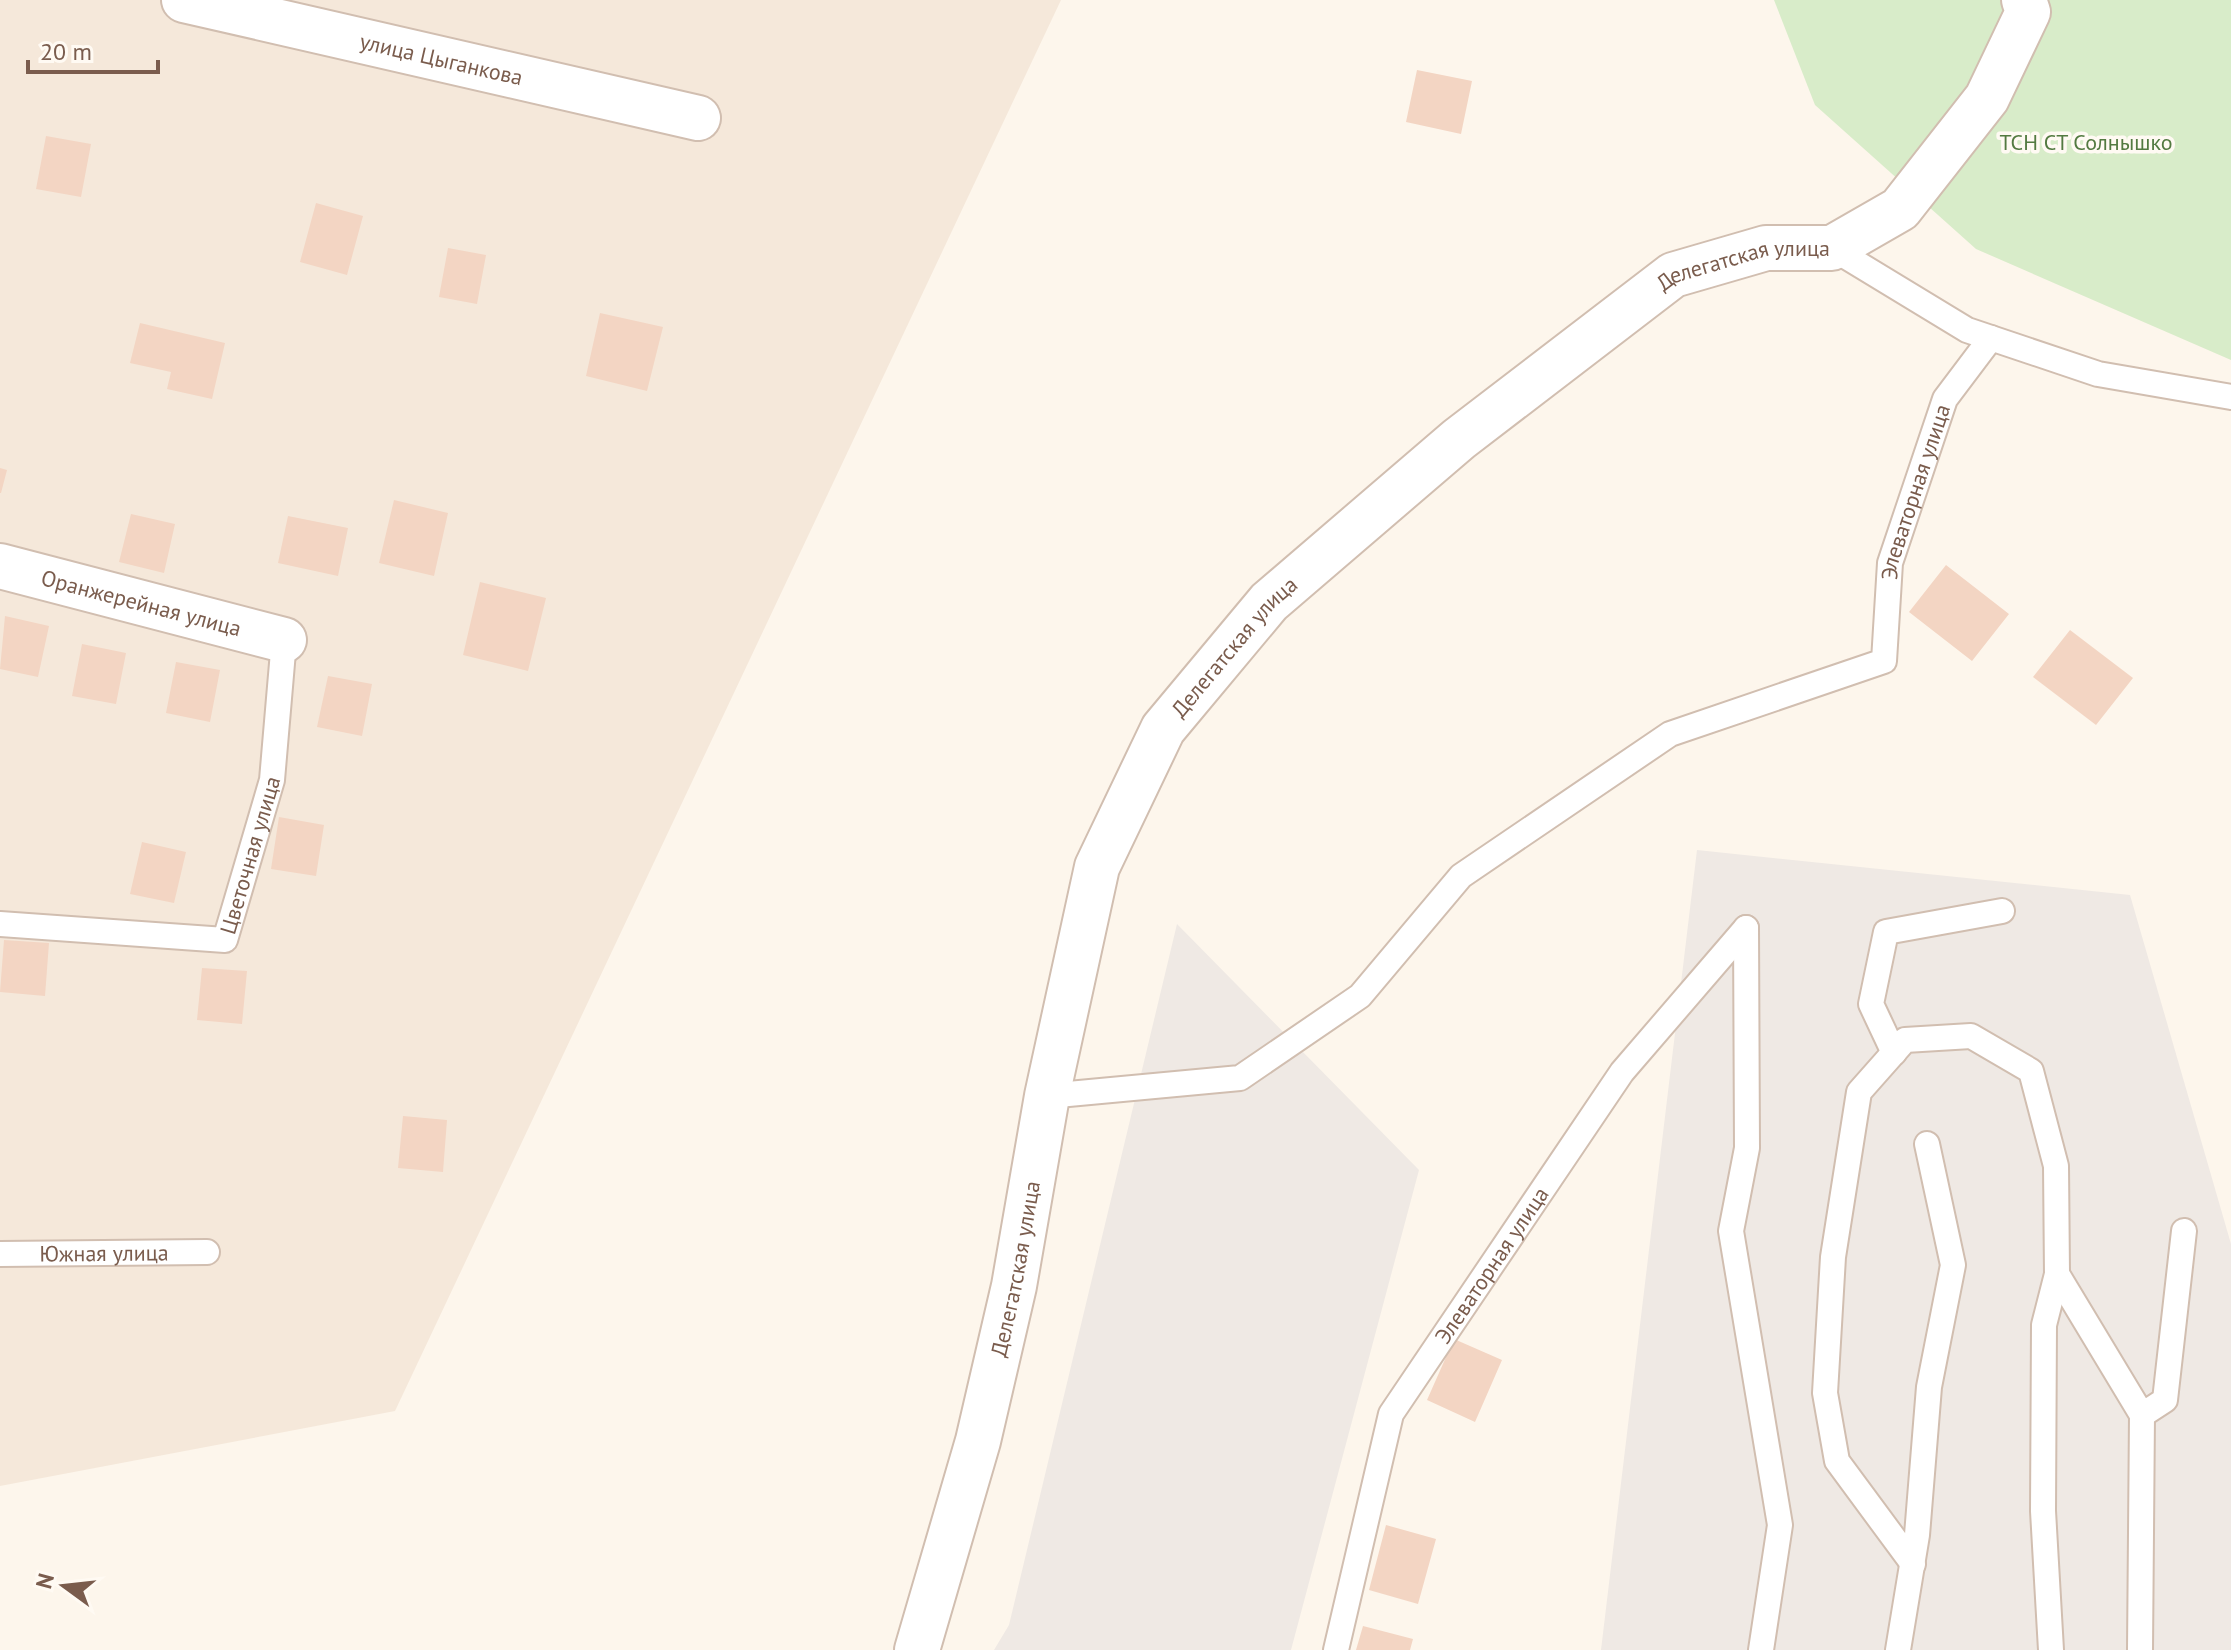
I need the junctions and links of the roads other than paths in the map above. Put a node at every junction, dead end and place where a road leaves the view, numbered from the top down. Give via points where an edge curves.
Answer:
1 (184, 0) edge
2 (2024, 0) edge
3 (698, 118) dead end
4 (1832, 248) junction
5 (1991, 338) junction
6 (2231, 397) edge
7 (0, 566) edge
8 (284, 640) joint
9 (2002, 911) dead end
10 (0, 924) edge
11 (1894, 1053) junction
12 (1047, 1096) junction
13 (1927, 1144) dead end
14 (2184, 1231) dead end
15 (207, 1252) dead end
16 (0, 1254) edge
17 (2057, 1274) junction
18 (2142, 1415) junction
19 (1913, 1564) junction
20 (917, 1650) edge
21 (1336, 1650) edge
22 (1761, 1650) edge
23 (1898, 1650) edge
24 (2051, 1650) edge
25 (2140, 1650) edge

1 - 3 street, улица Цыганкова
2 - 4 street, Делегатская улица via 2028,12 1978,111 1900,209
4 - 5 lane via 1967,330
4 - 12 street, Делегатская улица via 1766,248 1673,275 1459,439 1269,602 1163,729 1097,867
5 - 6 lane via 2098,374
5 - 12 lane, Элеваторная улица via 1945,399 1890,563 1884,661 1670,734 1461,876 1360,996 1240,1078
7 - 8 street, Оранжерейная улица
8 - 10 lane, Цветочная улица via 272,780 225,940
9 - 11 lane via 1886,932 1871,1004
11 - 17 lane via 1905,1040 1971,1036 2031,1071 2056,1166
11 - 19 lane via 1859,1092 1833,1257 1825,1393 1837,1461
12 - 20 street, Делегатская улица via 1014,1286 978,1441
13 - 19 lane via 1953,1265 1929,1387
14 - 18 lane via 2165,1400
15 - 16 lane, Южная улица
17 - 18 lane
17 - 24 lane via 2044,1325 2043,1511
18 - 25 lane
19 - 23 lane
21 - 22 lane, Элеваторная улица via 1391,1414 1622,1072 1746,928 1747,1148 1731,1231 1780,1525

